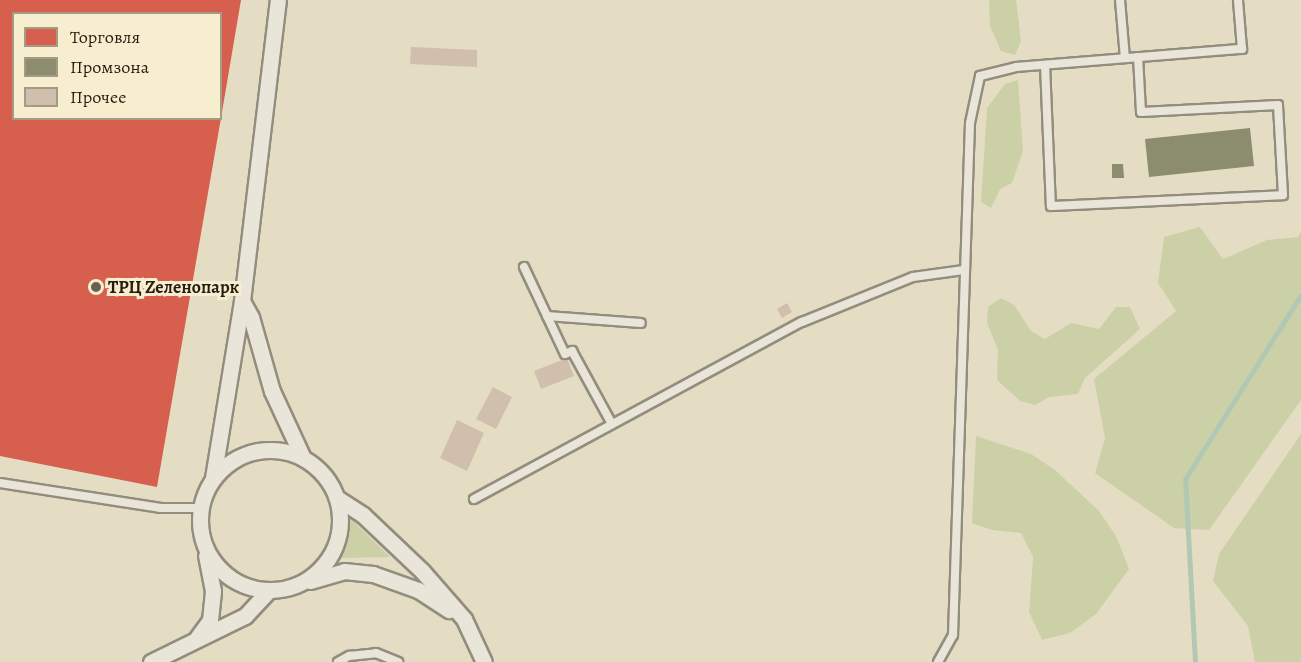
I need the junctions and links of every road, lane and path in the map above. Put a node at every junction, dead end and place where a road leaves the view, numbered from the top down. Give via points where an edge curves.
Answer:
1 (278, 0) edge
2 (1120, 0) edge
3 (1238, 0) edge
4 (1138, 57) junction
5 (1125, 58) junction
6 (1045, 65) junction
7 (524, 267) dead end
8 (964, 270) junction
9 (242, 301) junction
10 (547, 316) junction
11 (640, 323) dead end
12 (612, 424) junction
13 (303, 458) junction
14 (213, 478) junction
15 (0, 483) edge
16 (337, 498) junction
17 (474, 499) dead end
18 (200, 508) junction
19 (203, 544) junction
20 (295, 585) junction
21 (269, 590) junction
22 (464, 619) junction
23 (195, 640) junction
24 (151, 662) edge
25 (338, 662) edge
26 (398, 662) edge
27 (484, 662) edge
28 (938, 662) edge

1 - 9 street
2 - 5 lane
3 - 4 lane via 1242,49
4 - 5 lane
4 - 6 lane via 1142,112 1278,105 1283,195 1051,206
5 - 6 lane
6 - 8 lane via 980,76 970,123
7 - 10 lane
8 - 12 lane via 913,276 802,322
8 - 28 lane via 953,635
9 - 13 street via 251,317 272,391
9 - 14 street
10 - 11 lane
10 - 12 lane via 565,354 572,351
12 - 17 lane
13 - 14 street via 279,450 254,451 231,460
13 - 16 street via 324,474
14 - 18 street
15 - 18 lane via 161,508
16 - 20 street via 340,524 333,550 318,571
16 - 22 street via 371,523
18 - 19 street
19 - 21 street via 218,568 234,579
19 - 23 street via 213,591 210,620
20 - 21 street
20 - 22 street via 344,571 373,574 418,590
21 - 23 street via 245,616
22 - 27 street
23 - 24 street
25 - 26 lane via 376,653

